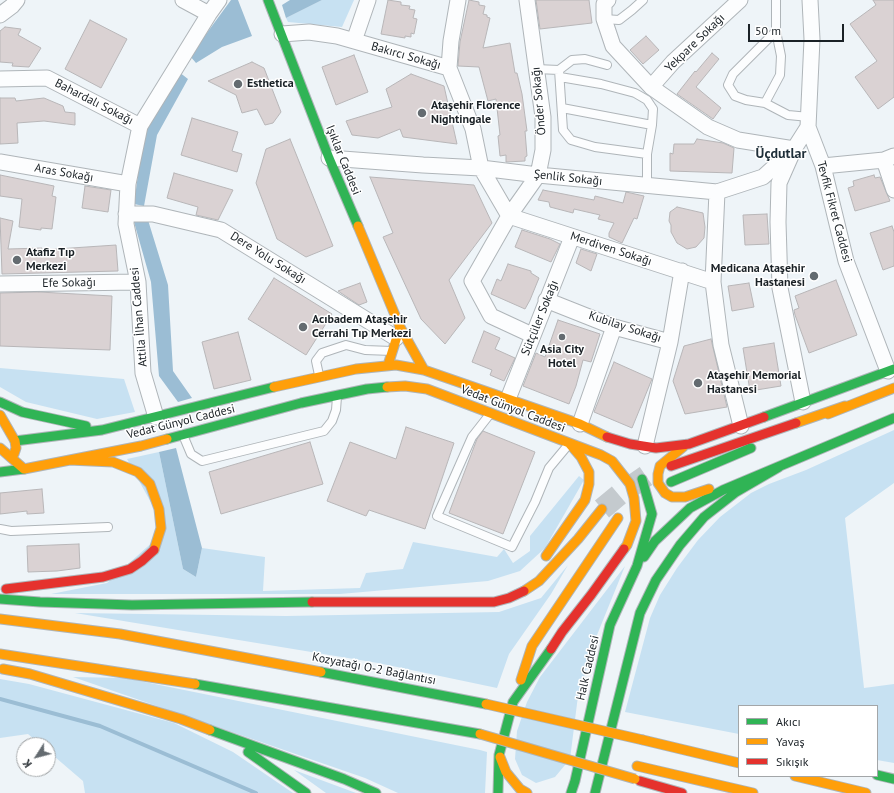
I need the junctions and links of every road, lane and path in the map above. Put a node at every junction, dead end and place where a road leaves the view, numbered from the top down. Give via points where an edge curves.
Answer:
1 (17, 0) edge
2 (183, 0) edge
3 (219, 0) edge
4 (268, 0) edge
5 (368, 0) edge
6 (458, 0) edge
7 (527, 0) edge
8 (608, 0) edge
9 (643, 0) edge
10 (740, 0) edge
11 (776, 0) edge
12 (810, 0) edge
13 (209, 14) junction
14 (0, 15) edge
15 (604, 19) junction
16 (776, 31) junction
17 (282, 34) junction
18 (354, 41) junction
19 (607, 65) dead end
20 (449, 68) junction
21 (536, 68) junction
22 (560, 73) junction
23 (0, 80) edge
24 (652, 87) junction
25 (765, 103) junction
26 (562, 108) junction
27 (809, 122) junction
28 (652, 125) junction
29 (140, 126) junction
30 (794, 149) junction
31 (647, 154) junction
32 (328, 158) junction
33 (889, 158) edge
34 (0, 162) edge
35 (823, 166) junction
36 (481, 168) junction
37 (538, 175) junction
38 (128, 184) junction
39 (647, 186) junction
40 (894, 190) edge
41 (717, 192) junction
42 (126, 214) junction
43 (509, 216) junction
44 (572, 237) junction
45 (682, 271) junction
46 (138, 282) junction
47 (713, 282) junction
48 (0, 284) edge
49 (546, 300) junction
50 (614, 327) junction
51 (532, 335) junction
52 (396, 339) junction
53 (670, 342) junction
54 (388, 365) junction
55 (424, 370) junction
56 (891, 370) edge
57 (320, 377) junction
58 (894, 388) edge
59 (338, 396) junction
60 (508, 399) junction
61 (0, 402) edge
62 (804, 402) junction
63 (845, 406) junction
64 (490, 413) junction
65 (0, 416) edge
66 (156, 417) junction
67 (894, 418) edge
68 (580, 424) junction
69 (741, 426) junction
70 (102, 430) junction
71 (183, 435) junction
72 (607, 437) junction
73 (15, 441) junction
74 (0, 443) edge
75 (569, 443) junction
76 (690, 444) junction
77 (646, 446) junction
78 (0, 448) edge
79 (625, 452) dead end
80 (11, 458) junction
81 (69, 460) junction
82 (1, 462) dead end
83 (671, 466) dead end
84 (779, 467) junction
85 (24, 469) junction
86 (0, 472) edge
87 (639, 473) dead end
88 (671, 482) dead end
89 (602, 509) tunnel mouth
90 (618, 518) dead end
91 (108, 527) dead end
92 (0, 529) edge
93 (539, 564) dead end
94 (637, 566) junction
95 (0, 589) edge
96 (447, 593) dead end
97 (0, 599) edge
98 (333, 602) junction
99 (0, 619) edge
100 (0, 654) edge
101 (0, 669) edge
102 (513, 702) junction
103 (181, 719) junction
104 (480, 734) junction
105 (643, 740) junction
106 (732, 752) dead end
107 (499, 755) junction
108 (615, 761) dead end
109 (738, 763) edge
110 (634, 765) dead end
111 (878, 775) edge
112 (799, 777) edge
113 (894, 779) edge
114 (575, 781) junction
115 (561, 791) dead end
116 (306, 793) edge
117 (376, 793) edge
118 (498, 793) edge
119 (527, 793) edge
120 (571, 793) edge
121 (595, 793) edge
122 (682, 793) edge
123 (753, 793) edge
124 (866, 793) edge

1 - 14 street
2 - 13 street
3 - 13 street, Attila İlhan Caddesi
4 - 17 main road, Işıklar Caddesi
5 - 18 street
6 - 20 street
7 - 21 street, Önder Sokağı
8 - 15 street via 604,4
9 - 15 lane via 618,20
10 - 24 street, Yekpare Sokağı via 673,62
11 - 16 lane
12 - 27 street, Tevfik Fikret Caddesi via 812,39
13 - 29 street, Attila İlhan Caddesi
15 - 24 street via 613,46
16 - 25 lane via 781,56 780,75
16 - 25 lane via 732,74 728,85 735,96
17 - 18 street, Bakırcı Sokağı via 309,32
17 - 32 main road, Işıklar Caddesi
18 - 20 street, Bakırcı Sokağı
19 - 22 lane via 585,59 572,60
20 - 36 street, Bakırcı Sokağı via 473,129
21 - 22 lane
21 - 37 street, Önder Sokağı via 543,117
22 - 26 lane
22 - 28 lane via 635,93 647,100 653,109
23 - 29 street, Bahardalı Sokağı via 47,78
24 - 30 street via 708,128 738,140
25 - 27 lane
26 - 28 lane
26 - 31 lane via 563,130 570,140 595,147
27 - 30 street
27 - 35 street, Tevfik Fikret Caddesi
28 - 31 lane
29 - 38 street, Attila İlhan Caddesi
30 - 41 street, Şenlik Sokağı via 763,177
30 - 62 street via 779,183 780,288
31 - 39 lane
32 - 36 street, Şenlik Sokağı
32 - 52 main road, Işıklar Caddesi
33 - 35 street
33 - 40 street
34 - 38 street, Aras Sokağı
35 - 56 street, Tevfik Fikret Caddesi via 846,261
36 - 37 street, Şenlik Sokağı
36 - 43 street
37 - 39 street, Şenlik Sokağı
37 - 43 street, Önder Sokağı
38 - 42 street, Attila İlhan Caddesi
39 - 41 street, Şenlik Sokağı
41 - 47 street
42 - 46 street, Attila İlhan Caddesi
42 - 52 street, Dere Yolu Sokağı via 153,214 221,230
43 - 44 street, Merdiven Sokağı
43 - 51 street, Önder Sokağı via 472,281 491,316
44 - 45 street, Merdiven Sokağı
44 - 49 street, Sütçüler Sokağı
45 - 47 street, Merdiven Sokağı
45 - 53 street
46 - 48 street, Efe Sokağı
46 - 66 street, Attila İlhan Caddesi via 143,373
47 - 69 street via 721,344
49 - 50 street, Kubilay Sokağı
49 - 51 street, Sütçüler Sokağı
50 - 53 street, Kubilay Sokağı
50 - 68 street
51 - 60 street, Sütçüler Sokağı
52 - 54 main road
52 - 55 main road, Işıklar Caddesi
52 - 57 lane via 365,350 346,345 322,353 316,361
53 - 77 street, Kubilay Sokağı
54 - 55 main road, Vedat Günyol Caddesi
54 - 57 main road, Vedat Günyol Caddesi
55 - 60 main road, Vedat Günyol Caddesi
56 - 62 main road, Vedat Günyol Caddesi
57 - 66 main road, Vedat Günyol Caddesi
58 - 63 main road
59 - 64 main road, Vedat Günyol Caddesi via 367,389 406,386 427,389
59 - 71 main road, Vedat Günyol Caddesi via 301,403
59 - 71 lane via 332,421 324,431 202,461 191,454
60 - 68 main road, Vedat Günyol Caddesi
61 - 70 main road via 22,412
62 - 69 main road, Vedat Günyol Caddesi
63 - 83 main road
63 - 88 main road
64 - 75 main road, Vedat Günyol Caddesi
64 - 75 lane via 472,437 437,516 512,547 549,468
65 - 73 main road
66 - 70 main road, Vedat Günyol Caddesi
67 - 84 main road
68 - 72 main road, Vedat Günyol Caddesi
69 - 76 main road, Vedat Günyol Caddesi
70 - 73 main road, Vedat Günyol Caddesi
71 - 81 main road, Vedat Günyol Caddesi
72 - 77 main road, Vedat Günyol Caddesi
72 - 79 main road
73 - 74 main road, Vedat Günyol Caddesi
73 - 80 main road via 16,448
75 - 93 main road via 589,472 589,484 585,500 550,553
75 - 102 main road, Vedat Günyol Caddesi via 601,455 612,461 621,471 630,484 636,520 627,545
76 - 77 main road, Vedat Günyol Caddesi via 656,448
76 - 84 main road via 660,466 658,483 665,493 672,497 685,497
78 - 80 main road
80 - 82 main road
80 - 85 main road
81 - 85 main road
81 - 95 main road via 113,462 138,472 150,484 159,509 161,528 155,549 130,569 103,577
84 - 94 main road via 723,490 690,508 655,541
84 - 121 main road via 736,492 704,517 680,545 656,580 640,613
85 - 86 main road
87 - 94 main road via 652,514
89 - 98 main road via 539,581 509,598 472,603
90 - 102 main road via 532,646
91 - 92 lane via 11,531
94 - 114 main road, Halk Caddesi via 610,625
96 - 98 main road
97 - 98 main road via 132,604
99 - 105 main road, Kozyatağı O-2 Bağlantısı, bridge via 120,634 415,689
100 - 104 main road via 227,689
101 - 103 main road via 30,674
102 - 107 main road, Vedat Günyol Caddesi
103 - 116 main road via 254,755
103 - 117 main road
104 - 108 main road, bridge
104 - 122 main road, bridge
105 - 106 main road
105 - 109 main road, Kozyatağı O-2 Bağlantısı
107 - 118 main road
107 - 119 main road via 506,772 520,789
110 - 123 main road
111 - 113 main road
112 - 124 main road
114 - 115 main road
114 - 120 main road, Halk Caddesi

